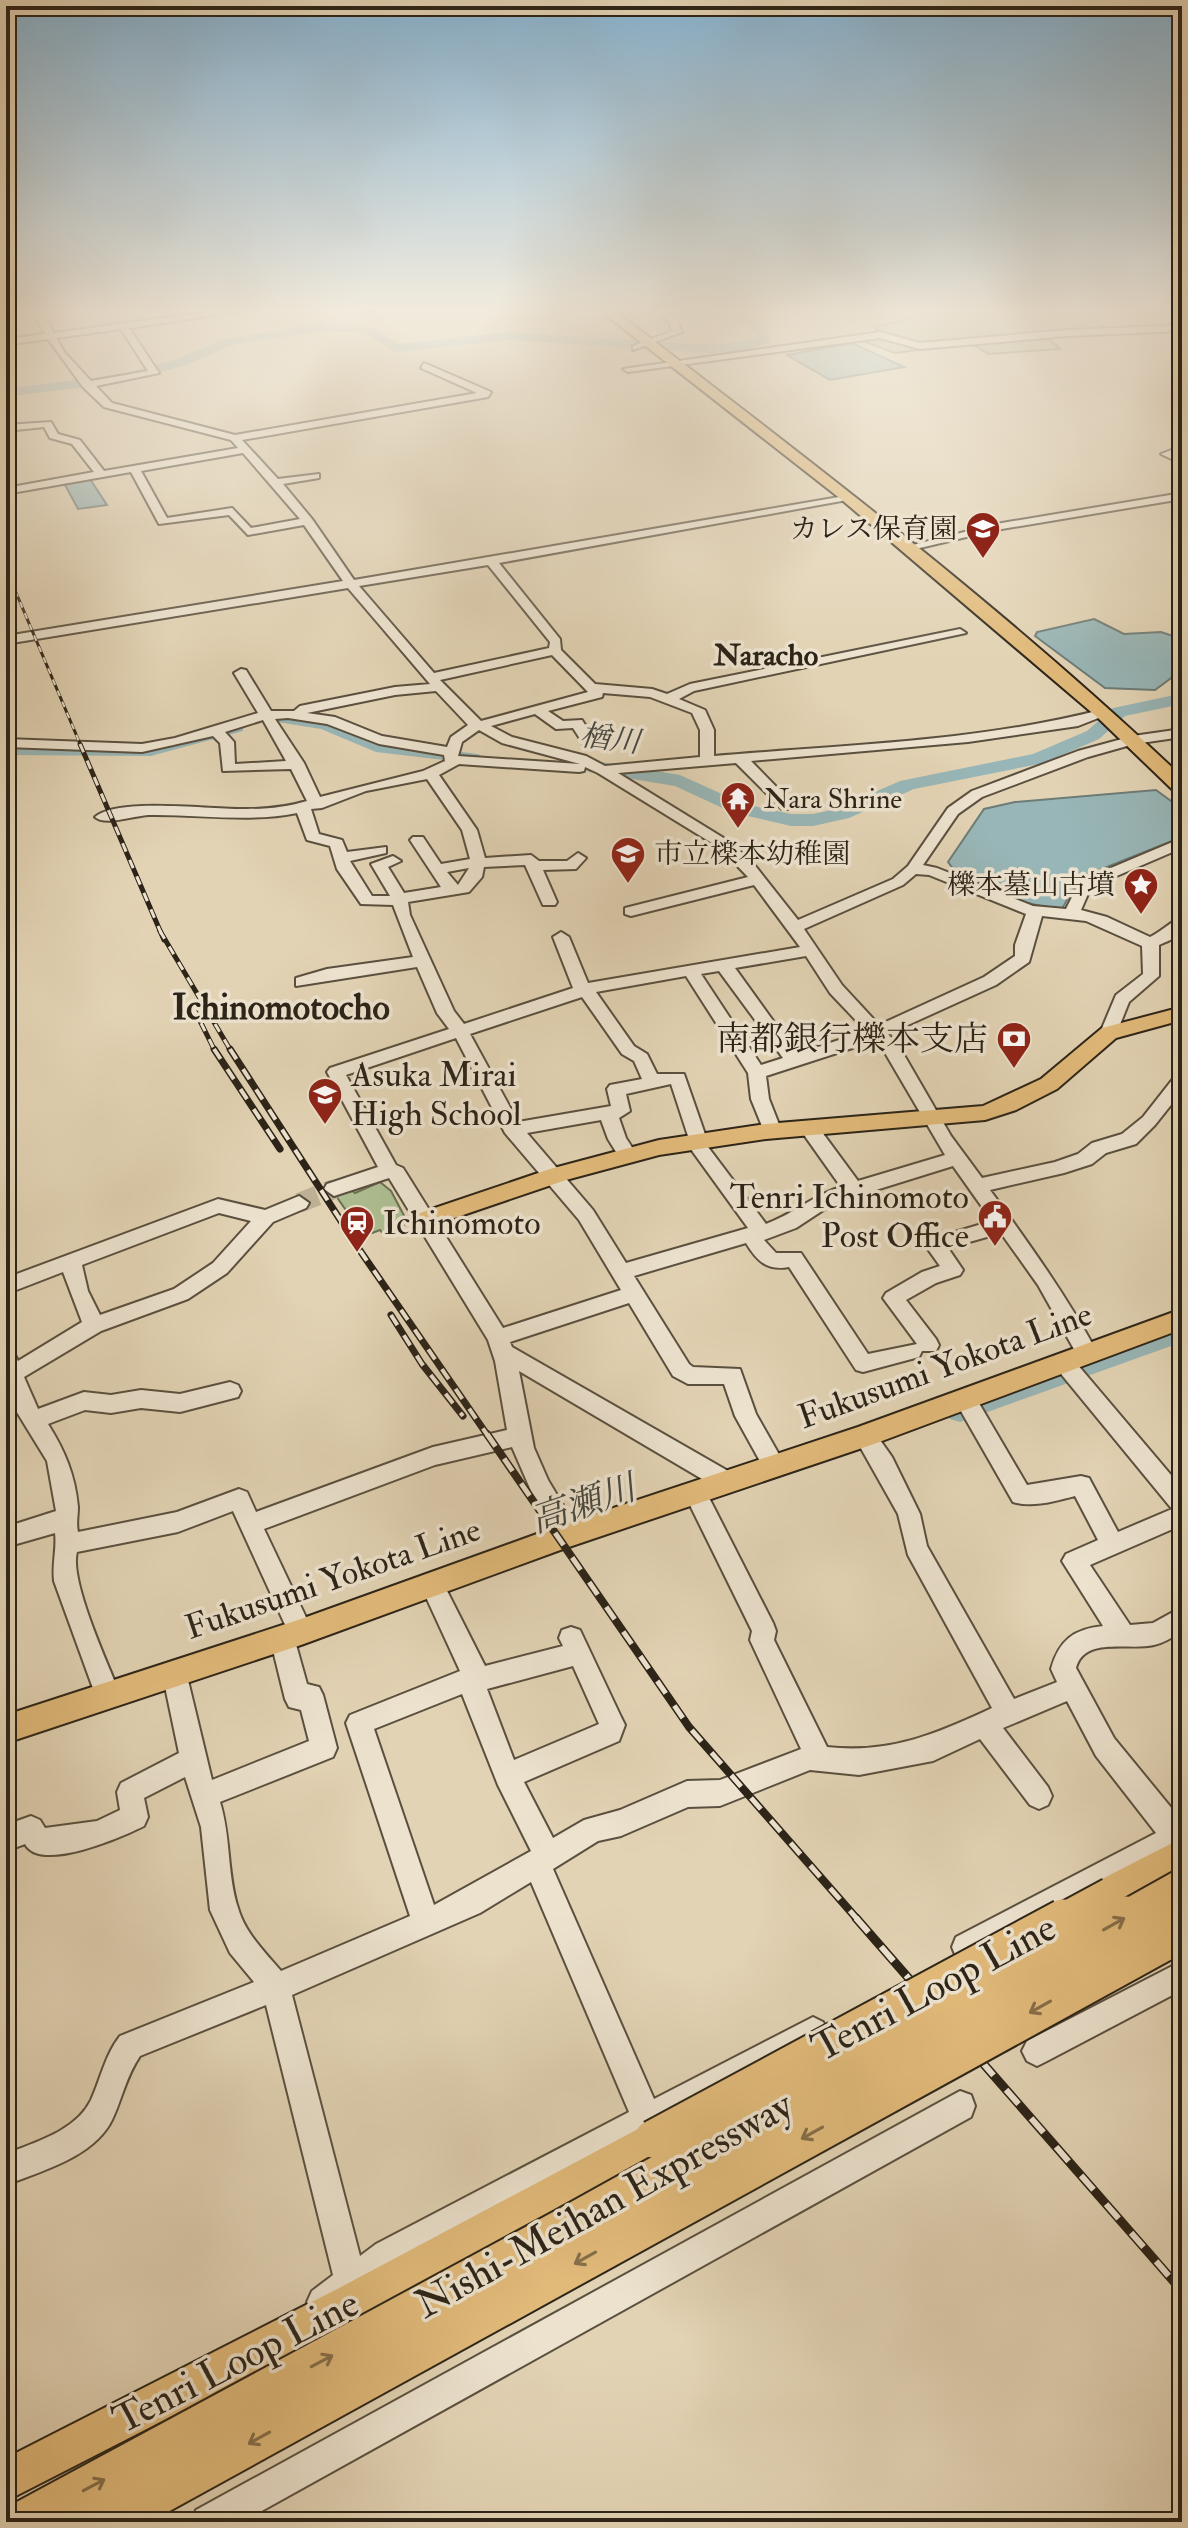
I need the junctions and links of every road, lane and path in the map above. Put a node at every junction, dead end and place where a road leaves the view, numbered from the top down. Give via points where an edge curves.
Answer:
1 (27, 426) edge
2 (48, 426) edge
3 (186, 426) edge
4 (304, 426) edge
5 (757, 426) edge
6 (6, 428) edge
7 (235, 438) junction
8 (248, 449) junction
9 (1182, 449) edge
10 (1182, 461) edge
11 (135, 469) junction
12 (102, 475) junction
13 (315, 476) dead end
14 (277, 482) junction
15 (6, 491) edge
16 (1182, 496) edge
17 (847, 497) junction
18 (308, 521) junction
19 (907, 548) junction
20 (491, 561) junction
21 (350, 585) junction
22 (960, 633) dead end
23 (6, 640) edge
24 (555, 651) junction
25 (241, 673) dead end
26 (435, 682) junction
27 (592, 688) junction
28 (670, 698) junction
29 (538, 710) junction
30 (1104, 713) junction
31 (293, 714) junction
32 (267, 720) junction
33 (476, 726) junction
34 (1182, 733) edge
35 (219, 734) junction
36 (1133, 740) junction
37 (6, 743) edge
38 (591, 745) dead end
39 (452, 756) junction
40 (739, 757) junction
41 (707, 759) junction
42 (297, 763) junction
43 (599, 768) junction
44 (431, 774) junction
45 (1182, 788) edge
46 (787, 806) dead end
47 (310, 807) junction
48 (102, 817) dead end
49 (418, 840) dead end
50 (1182, 843) edge
51 (342, 858) junction
52 (578, 858) dead end
53 (478, 862) junction
54 (533, 865) junction
55 (438, 869) junction
56 (913, 869) junction
57 (758, 879) junction
58 (452, 892) junction
59 (400, 900) junction
60 (549, 902) dead end
61 (631, 911) dead end
62 (1035, 912) junction
63 (1071, 914) junction
64 (1182, 922) edge
65 (795, 927) junction
66 (561, 937) dead end
67 (1150, 943) junction
68 (809, 951) junction
69 (423, 961) junction
70 (723, 964) junction
71 (690, 969) junction
72 (302, 982) dead end
73 (583, 989) junction
74 (1182, 1013) edge
75 (461, 1032) junction
76 (879, 1033) junction
77 (1109, 1033) junction
78 (795, 1063) junction
79 (757, 1073) junction
80 (1182, 1079) edge
81 (651, 1080) junction
82 (608, 1113) junction
83 (933, 1119) junction
84 (809, 1128) junction
85 (512, 1129) junction
86 (773, 1132) junction
87 (696, 1141) junction
88 (628, 1155) junction
89 (956, 1158) junction
90 (389, 1170) junction
91 (552, 1176) junction
92 (977, 1186) junction
93 (334, 1189) tunnel mouth
94 (854, 1190) junction
95 (299, 1203) tunnel mouth
96 (266, 1217) junction
97 (425, 1220) junction
98 (1008, 1224) junction
99 (756, 1234) junction
100 (71, 1263) junction
101 (622, 1272) junction
102 (6, 1286) edge
103 (636, 1293) junction
104 (1182, 1319) edge
105 (94, 1325) junction
106 (502, 1345) junction
107 (1076, 1359) junction
108 (8, 1369) edge
109 (230, 1391) dead end
110 (965, 1399) junction
111 (34, 1420) junction
112 (519, 1436) junction
113 (865, 1436) junction
114 (774, 1465) junction
115 (727, 1482) junction
116 (695, 1493) junction
117 (1182, 1504) edge
118 (1182, 1515) edge
119 (250, 1524) junction
120 (66, 1532) junction
121 (569, 1535) junction
122 (6, 1537) edge
123 (1113, 1545) junction
124 (435, 1590) junction
125 (1182, 1618) edge
126 (292, 1635) junction
127 (1123, 1635) junction
128 (174, 1672) junction
129 (472, 1679) junction
130 (1071, 1688) junction
131 (107, 1694) junction
132 (996, 1718) junction
133 (6, 1729) edge
134 (193, 1759) junction
135 (819, 1759) junction
136 (507, 1776) junction
137 (206, 1795) junction
138 (1039, 1796) dead end
139 (6, 1838) edge
140 (1180, 1842) edge
141 (542, 1860) junction
142 (1182, 1887) edge
143 (426, 1923) junction
144 (1182, 1929) edge
145 (966, 1947) dead end
146 (1182, 1975) edge
147 (275, 1985) junction
148 (863, 2007) dead end
149 (1037, 2051) dead end
150 (960, 2106) dead end
151 (650, 2128) junction
152 (6, 2170) edge
153 (352, 2291) junction
154 (6, 2480) edge
155 (25, 2522) edge
156 (105, 2522) edge
157 (208, 2522) edge

1 - 6 street
2 - 12 street via 54,436 76,442
3 - 7 street
4 - 7 street
5 - 17 highway
7 - 8 street
8 - 11 street
8 - 14 street
9 - 10 street via 1166,454
11 - 12 street
11 - 18 street via 163,522 232,511 248,532
12 - 15 street
13 - 14 street
14 - 18 street
16 - 19 street via 996,527
17 - 19 highway
17 - 20 street
18 - 21 street
19 - 30 highway
20 - 21 street
20 - 24 street via 556,642
21 - 23 street
21 - 26 street
22 - 28 street via 690,688
24 - 26 street
24 - 27 street
25 - 32 street
26 - 31 street
26 - 33 street
27 - 28 street via 629,688
27 - 29 street via 597,694
28 - 41 street via 702,715
29 - 33 street
29 - 38 street via 561,726 577,723
30 - 36 highway
30 - 40 street via 1078,722 968,738
31 - 32 street
31 - 39 street
32 - 35 street
32 - 39 street via 304,724 380,752
32 - 42 street
33 - 39 street via 456,740
33 - 43 street
34 - 36 street
35 - 37 street via 145,756 101,758 106,748
35 - 42 street via 227,742 228,768
36 - 45 highway
36 - 56 street via 966,800
39 - 43 street via 537,767
39 - 44 street
40 - 41 street
40 - 46 street
41 - 43 street
42 - 47 street
43 - 57 street via 725,845
44 - 47 street via 369,786
44 - 53 street via 464,819
47 - 48 street via 244,814 135,808
47 - 51 street via 312,837 337,843
49 - 55 street
50 - 63 street via 1085,884
51 - 59 street via 367,901
51 - 59 street via 387,856 379,864
52 - 54 street via 571,866
53 - 54 street via 519,859
53 - 55 street
53 - 58 street via 471,883
54 - 60 street
55 - 58 street
56 - 62 street via 932,871
56 - 65 street via 889,887
57 - 61 street
57 - 65 street
58 - 59 street
59 - 69 street
62 - 63 street
62 - 76 street via 1023,958 990,981
63 - 67 street via 1089,914
64 - 67 street via 1173,933
65 - 68 street
66 - 73 street
67 - 77 street via 1151,976 1122,999
68 - 70 street
68 - 76 street via 836,989
69 - 72 street
69 - 75 street via 446,1013
70 - 71 street
70 - 78 street
71 - 73 street
71 - 79 street
73 - 75 street
73 - 81 street via 628,1050 641,1058
74 - 77 main road
75 - 85 street
75 - 90 street via 336,1072
76 - 78 street
76 - 83 street
77 - 83 main road via 1029,1096 985,1113
78 - 79 street
79 - 86 street
80 - 92 street via 1129,1139 1057,1168
81 - 82 street via 652,1084 616,1089 621,1111
81 - 87 street via 678,1078
82 - 85 street
82 - 88 street
83 - 84 main road
83 - 89 street
84 - 86 main road
84 - 94 street
85 - 91 street
86 - 87 main road
87 - 88 main road
87 - 99 street
88 - 91 main road
89 - 92 street
89 - 94 street
90 - 93 street
90 - 97 street
91 - 97 main road
91 - 101 street via 586,1215
92 - 98 street
94 - 99 street
95 - 96 street
96 - 100 street via 218,1206
96 - 105 street via 220,1268 181,1294
97 - 106 street
98 - 99 street via 935,1245 953,1270 893,1298 921,1348 863,1364 794,1258 776,1263 766,1259
98 - 107 street
99 - 101 street
100 - 102 street
100 - 105 street
101 - 103 street
103 - 106 street
103 - 114 street via 688,1376 732,1375 746,1416
104 - 107 main road, Fukusumi Yokota Line
105 - 108 street via 47,1356
106 - 112 street
106 - 115 street
107 - 110 main road, Fukusumi Yokota Line
107 - 117 street
108 - 111 street
109 - 111 street via 180,1403 84,1401
110 - 113 main road, Fukusumi Yokota Line
110 - 123 street via 1021,1495 1081,1485
111 - 120 street via 58,1459
112 - 119 street via 433,1456
112 - 121 street via 543,1493
113 - 114 main road, Fukusumi Yokota Line
113 - 132 street via 909,1514 916,1548
114 - 115 main road, Fukusumi Yokota Line
115 - 116 main road, Fukusumi Yokota Line
116 - 121 main road, Fukusumi Yokota Line
116 - 135 street via 764,1631 762,1640
118 - 123 street
119 - 120 street via 239,1499 178,1522
119 - 126 street
120 - 122 street
120 - 131 street via 66,1581
121 - 124 main road, Fukusumi Yokota Line
123 - 127 street via 1074,1561
124 - 126 main road, Fukusumi Yokota Line
124 - 129 street via 466,1650
125 - 127 street via 1155,1634
126 - 128 main road, Fukusumi Yokota Line
126 - 137 street via 298,1699 310,1695 324,1748
127 - 130 street via 1072,1647 1063,1669
128 - 131 main road, Fukusumi Yokota Line
128 - 134 street
129 - 136 street
129 - 136 street via 575,1646 612,1725 610,1732
129 - 143 street via 359,1723
130 - 132 street
130 - 140 street via 1105,1747
131 - 133 main road, Fukusumi Yokota Line
132 - 135 street via 933,1749 859,1763
132 - 138 street
134 - 137 street
134 - 139 street via 130,1792 135,1817 98,1834 38,1842 31,1829
135 - 141 street via 720,1793 687,1794 621,1823 593,1829
136 - 141 street
137 - 147 street via 224,1910 240,1943
140 - 145 street
140 - 151 main road, Tenri Loop Line, bridge via 1110,1893
141 - 143 street
141 - 151 street
155 -> 142 highway, Nishi-Meihan Expressway, bridge
143 - 147 street
144 -> 156 highway, Nishi-Meihan Expressway, bridge
146 - 149 street
147 - 152 street via 130,2046 119,2059 96,2120 84,2132
147 - 153 street
148 - 151 street
150 - 157 street
151 - 153 main road, Tenri Loop Line
153 - 154 main road, Tenri Loop Line via 270,2344

